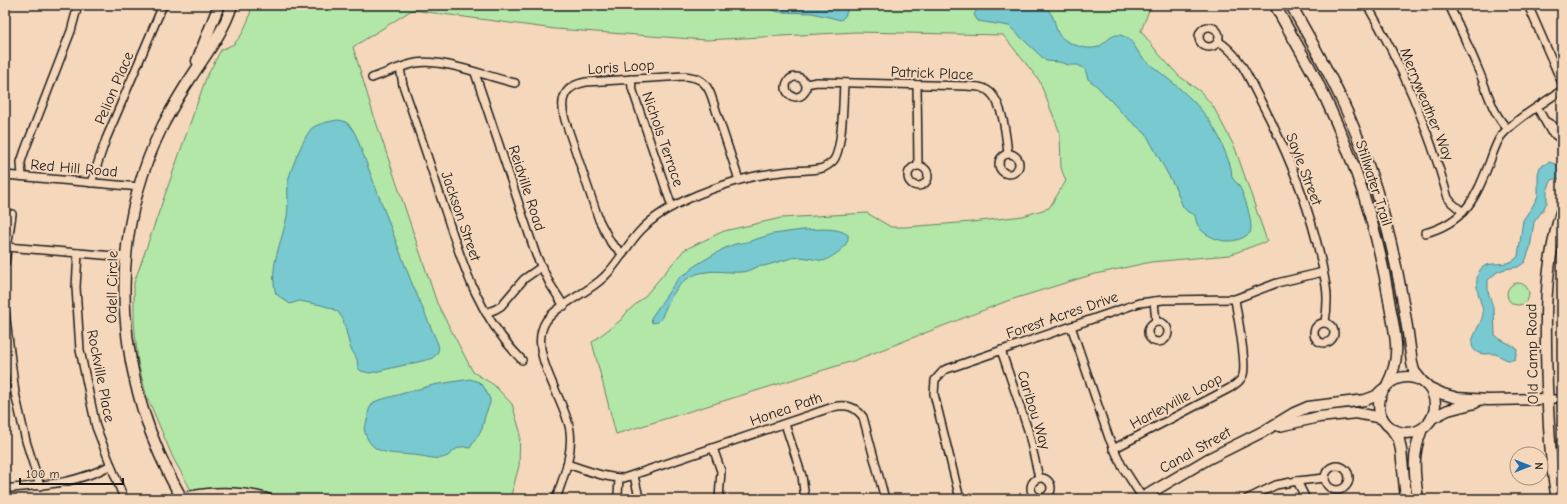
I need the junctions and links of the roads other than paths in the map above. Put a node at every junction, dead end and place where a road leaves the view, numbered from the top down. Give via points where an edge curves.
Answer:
1 (78, 5) edge
2 (163, 5) edge
3 (219, 5) edge
4 (232, 5) edge
5 (1274, 5) edge
6 (1290, 5) edge
7 (1367, 5) edge
8 (1449, 5) edge
9 (1528, 5) edge
10 (1218, 41) dead end
11 (400, 68) junction
12 (475, 73) junction
13 (191, 78) junction
14 (372, 78) dead end
15 (632, 79) junction
16 (515, 83) dead end
17 (844, 83) junction
18 (1562, 83) edge
19 (806, 84) dead end
20 (917, 85) junction
21 (1562, 90) edge
22 (1537, 107) junction
23 (1547, 122) junction
24 (1508, 129) junction
25 (1562, 131) edge
26 (1562, 140) edge
27 (1008, 154) dead end
28 (918, 165) dead end
29 (5, 175) edge
30 (22, 176) junction
31 (739, 180) junction
32 (91, 183) junction
33 (140, 187) junction
34 (672, 207) junction
35 (1562, 209) edge
36 (1462, 212) junction
37 (12, 214) dead end
38 (1426, 233) dead end
39 (7, 247) junction
40 (78, 253) junction
41 (623, 254) junction
42 (126, 257) junction
43 (5, 263) edge
44 (541, 267) junction
45 (1323, 272) junction
46 (1235, 299) junction
47 (1154, 301) junction
48 (564, 306) junction
49 (5, 311) edge
50 (486, 313) junction
51 (1156, 322) dead end
52 (1325, 322) dead end
53 (1071, 326) junction
54 (1002, 350) junction
55 (522, 360) dead end
56 (1421, 380) junction
57 (1385, 387) junction
58 (1430, 388) junction
59 (1548, 399) junction
60 (1562, 399) edge
61 (1488, 400) junction
62 (1317, 406) junction
63 (1319, 417) junction
64 (1382, 418) junction
65 (1432, 418) junction
66 (785, 424) junction
67 (1391, 428) junction
68 (1422, 429) junction
69 (1266, 430) junction
70 (713, 448) junction
71 (1114, 449) junction
72 (567, 464) junction
73 (111, 465) junction
74 (634, 476) junction
75 (619, 478) junction
76 (1039, 478) dead end
77 (1325, 478) dead end
78 (1297, 481) junction
79 (40, 486) junction
80 (11, 488) dead end
81 (1141, 498) edge
82 (124, 499) edge
83 (180, 499) edge
84 (267, 499) edge
85 (556, 499) edge
86 (621, 499) edge
87 (635, 499) edge
88 (718, 499) edge
89 (806, 499) edge
90 (885, 499) edge
91 (960, 499) edge
92 (1247, 499) edge
93 (1306, 499) edge
94 (1406, 499) edge
95 (1418, 499) edge
96 (1557, 499) edge

1 - 30 street via 71,31 21,162
2 - 32 street, Pelion Place via 106,139
3 - 13 street, Odell Circle
4 - 13 street, Odell Circle via 216,41
5 - 57 street, Stillwater Trail via 1326,100 1346,145 1366,203 1384,272 1396,346 1394,370
6 - 56 street, Stillwater Trail via 1326,68 1365,156 1389,230 1404,305 1412,363
7 - 36 street, Merryweather Way via 1387,40 1420,112 1448,198
8 - 24 street via 1472,53 1494,110
9 - 18 street
10 - 45 street, Sayle Street via 1228,47 1238,60 1278,136 1314,234
11 - 12 street via 426,63
11 - 14 street
11 - 50 street, Jackson Street via 403,85 462,261
12 - 16 street
12 - 44 street, Reidville Road
13 - 33 street, Odell Circle via 162,127
15 - 31 street, Loris Loop via 684,76 703,81 712,95
15 - 34 street, Nichols Terrace via 632,88
15 - 41 street, Loris Loop via 577,84 568,91 562,103 599,220 611,243
17 - 19 street, Patrick Place
17 - 20 street, Patrick Place
17 - 31 street via 839,148 834,160 820,168 771,173
20 - 27 street, Patrick Place via 978,87 991,92 999,106
20 - 28 street
21 - 22 street
22 - 23 street
22 - 24 street
23 - 25 street
23 - 26 street via 1552,132
24 - 36 street via 1500,138 1473,200
29 - 30 street, Red Hill Road
30 - 32 street, Red Hill Road
31 - 34 street
32 - 33 street, Red Hill Road
33 - 42 street, Odell Circle
34 - 41 street via 642,228
35 - 59 street, Old Camp Road via 1551,250 1546,288
36 - 38 street via 1445,226
37 - 39 street
39 - 40 street
39 - 43 street
40 - 42 street
40 - 73 street, Rockville Place via 76,287 80,350 96,427
41 - 48 street via 604,278
42 - 83 street, Odell Circle via 125,302 129,355 143,412
44 - 48 street, Reidville Road
44 - 50 street via 524,279 501,306
45 - 46 street, Forest Acres Drive via 1277,282
45 - 52 street, Sayle Street via 1327,298
46 - 47 street, Forest Acres Drive
46 - 71 street, Harleyville Loop via 1244,361 1240,380 1230,388
47 - 51 street
47 - 53 street, Forest Acres Drive via 1122,308
48 - 72 street via 546,322 540,339 540,349 570,431
49 - 79 street via 15,393
50 - 55 street, Jackson Street via 499,335
53 - 54 street, Forest Acres Drive
53 - 71 street
54 - 76 street, Caribou Way via 1028,430
54 - 91 street, Forest Acres Drive via 950,367 935,380 934,394
56 - 57 street via 1404,376 1396,378
56 - 58 street
57 - 62 street, Canal Street via 1376,396 1365,400
57 - 64 street via 1378,404
58 - 61 street via 1457,398
58 - 65 street via 1435,403
59 - 60 street
59 - 61 street
59 - 96 street, Old Camp Road via 1549,442
61 - 65 street via 1448,410
62 - 63 street
62 - 69 street, Canal Street via 1294,413
63 - 64 street, Canal Street via 1356,413
63 - 69 street, Canal Street
64 - 67 street
65 - 68 street
66 - 70 street, Honea Path
66 - 89 street via 802,476
66 - 90 street, Honea Path via 841,405 854,407 866,425
67 - 68 street via 1406,433
67 - 94 street via 1399,440
68 - 95 street via 1415,446 1414,462
69 - 81 street, Canal Street via 1208,459
70 - 74 street, Honea Path
70 - 88 street via 720,471
71 - 81 street
72 - 75 street, Honea Path
72 - 85 street
73 - 79 street via 76,481
73 - 82 street, Rockville Place
74 - 75 street, Honea Path
74 - 87 street via 638,493
75 - 86 street via 618,495
77 - 78 street
78 - 92 street via 1276,485
78 - 93 street
79 - 80 street
83 - 84 street via 222,493

